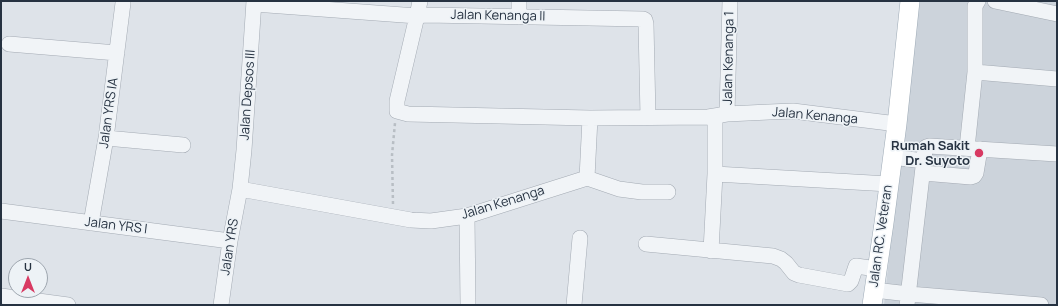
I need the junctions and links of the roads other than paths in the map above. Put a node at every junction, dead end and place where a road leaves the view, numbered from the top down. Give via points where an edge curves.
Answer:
1 (519, 1) edge
2 (730, 1) edge
3 (910, 1) edge
4 (978, 1) edge
5 (995, 1) edge
6 (254, 2) edge
7 (122, 3) dead end
8 (419, 8) edge
9 (1057, 14) edge
10 (519, 16) junction
11 (9, 44) dead end
12 (117, 53) junction
13 (975, 72) junction
14 (1057, 79) edge
15 (721, 115) junction
16 (590, 118) junction
17 (648, 118) junction
18 (896, 124) junction
19 (106, 138) junction
20 (183, 145) dead end
21 (973, 149) junction
22 (1057, 154) edge
23 (892, 157) junction
24 (923, 167) junction
25 (715, 174) junction
26 (587, 178) junction
27 (889, 184) junction
28 (240, 189) junction
29 (668, 192) dead end
30 (1, 211) edge
31 (467, 216) junction
32 (91, 223) junction
33 (580, 238) dead end
34 (230, 241) junction
35 (646, 244) dead end
36 (711, 250) junction
37 (878, 268) junction
38 (1, 296) edge
39 (877, 296) edge
40 (908, 300) edge
41 (68, 305) edge
42 (221, 305) edge
43 (468, 305) edge
44 (574, 305) edge
45 (1041, 305) edge

1 - 10 street
2 - 15 street, Jalan Kenanga 1
3 - 18 main road, Jalan RC. Veteran
4 - 13 street via 975,6
5 - 9 street
6 - 8 street, Jalan Kenanga II
6 - 28 street, Jalan Depsos III
7 - 12 street, Jalan YRS IA
8 - 10 street, Jalan Kenanga II
8 - 16 street, Jalan Kenanga via 397,111 408,114
10 - 17 street, Jalan Kenanga II via 645,19
11 - 12 street
12 - 19 street, Jalan YRS IA
13 - 14 street
13 - 21 street
15 - 17 street, Jalan Kenanga
15 - 18 street, Jalan Kenanga via 793,111
15 - 25 street, Jalan Kenanga 1
16 - 17 street, Jalan Kenanga
16 - 26 street
18 - 23 main road, Jalan RC. Veteran
19 - 20 street
19 - 32 street, Jalan YRS IA
21 - 22 street
21 - 24 street via 926,147
21 - 24 street via 976,173 974,176
23 - 24 street
23 - 27 main road, Jalan RC. Veteran
24 - 40 street
25 - 27 street
25 - 36 street, Jalan Kenanga 1
26 - 29 street via 619,189
26 - 31 street, Jalan Kenanga
27 - 37 main road, Jalan RC. Veteran
28 - 31 street, Jalan Kenanga via 411,220 431,221
28 - 34 street, Jalan YRS
30 - 32 street, Jalan YRS I
31 - 43 street
32 - 34 street, Jalan YRS I
33 - 44 street
34 - 42 street, Jalan YRS
35 - 36 street
36 - 37 street via 772,256 781,259 799,275 848,284 856,266
37 - 39 main road, Jalan RC. Veteran
38 - 41 street
39 - 40 street
40 - 45 street

